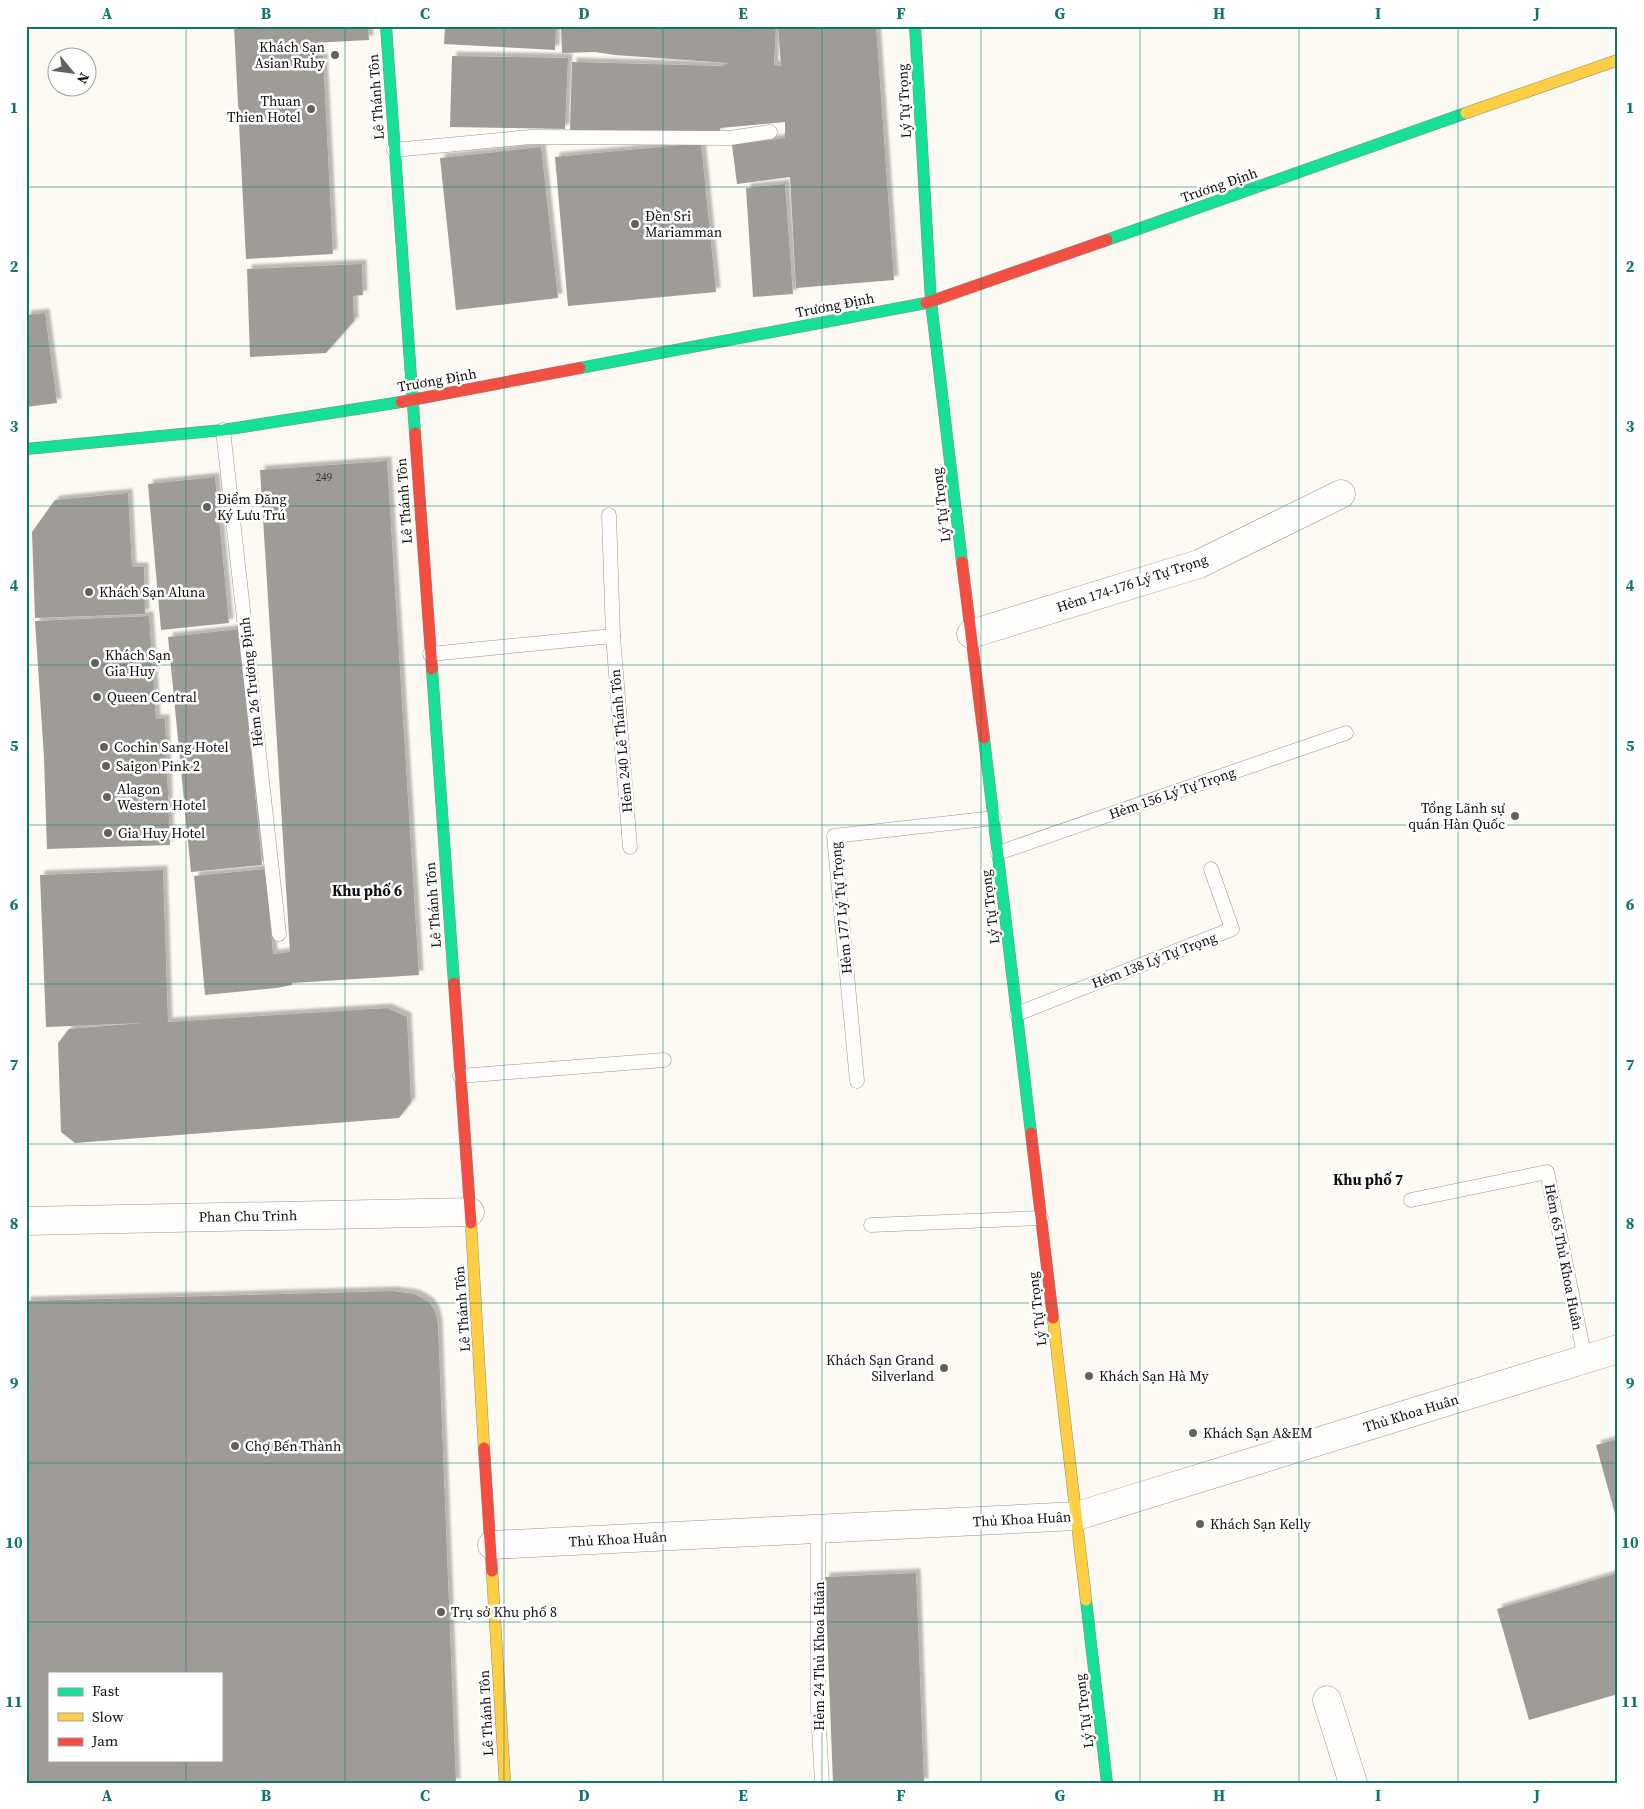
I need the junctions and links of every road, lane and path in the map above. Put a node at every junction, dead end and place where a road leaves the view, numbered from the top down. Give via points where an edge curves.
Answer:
1 (386, 26) edge
2 (915, 26) edge
3 (1618, 60) edge
4 (770, 132) dead end
5 (394, 150) junction
6 (931, 302) junction
7 (412, 400) junction
8 (222, 430) junction
9 (26, 449) edge
10 (1342, 494) dead end
11 (610, 515) dead end
12 (971, 634) junction
13 (613, 636) junction
14 (430, 654) junction
15 (1346, 733) dead end
16 (994, 818) junction
17 (630, 847) dead end
18 (998, 853) junction
19 (1211, 869) dead end
20 (279, 934) dead end
21 (1018, 1014) junction
22 (664, 1060) dead end
23 (460, 1076) junction
24 (857, 1082) dead end
25 (1411, 1200) dead end
26 (470, 1212) junction
27 (1041, 1218) junction
28 (26, 1221) edge
29 (871, 1225) dead end
30 (1618, 1349) edge
31 (1585, 1359) junction
32 (1077, 1516) junction
33 (818, 1529) junction
34 (492, 1546) junction
35 (1327, 1700) dead end
36 (505, 1783) edge
37 (822, 1783) edge
38 (1107, 1783) edge
39 (1353, 1783) edge

1 - 5 street, Lê Thánh Tôn
2 - 6 street, Lý Tự Trọng
3 - 6 street, Trương Định
4 - 5 lane via 730,138 530,137
5 - 7 street, Lê Thánh Tôn
6 - 7 street, Trương Định
6 - 12 street, Lý Tự Trọng
7 - 8 street, Trương Định
7 - 14 street, Lê Thánh Tôn
8 - 9 street, Trương Định
8 - 20 lane, Hẻm 26 Trương Ðịnh
10 - 12 street, Hẻm 174-176 Lý Tự Trọng via 1199,564
11 - 13 lane, Hẻm 240 Lê Thánh Tôn
12 - 16 street, Lý Tự Trọng
13 - 14 lane
13 - 17 lane, Hẻm 240 Lê Thánh Tôn
14 - 23 street, Lê Thánh Tôn
15 - 18 lane, Hẻm 156 Lý Tự Trọng
16 - 18 street, Lý Tự Trọng
16 - 24 lane, Hẻm 177 Lý Tự Trọng via 834,836
18 - 21 street, Lý Tự Trọng
19 - 21 lane, Hẻm 138 Lý Tự Trọng via 1232,929
21 - 27 street, Lý Tự Trọng
22 - 23 lane
23 - 26 street, Lê Thánh Tôn
25 - 31 lane, Hẻm 65 Thủ Khoa Huân via 1547,1172
26 - 28 street, Phan Chu Trinh
26 - 34 street, Lê Thánh Tôn
27 - 29 lane
27 - 32 street, Lý Tự Trọng
30 - 31 street, Thủ Khoa Huân
31 - 32 street, Thủ Khoa Huân
32 - 33 street, Thủ Khoa Huân
32 - 38 street, Lý Tự Trọng
33 - 34 street, Thủ Khoa Huân
33 - 37 lane, Hẻm 24 Thủ Khoa Huân via 818,1710
34 - 36 street, Lê Thánh Tôn
35 - 39 street

